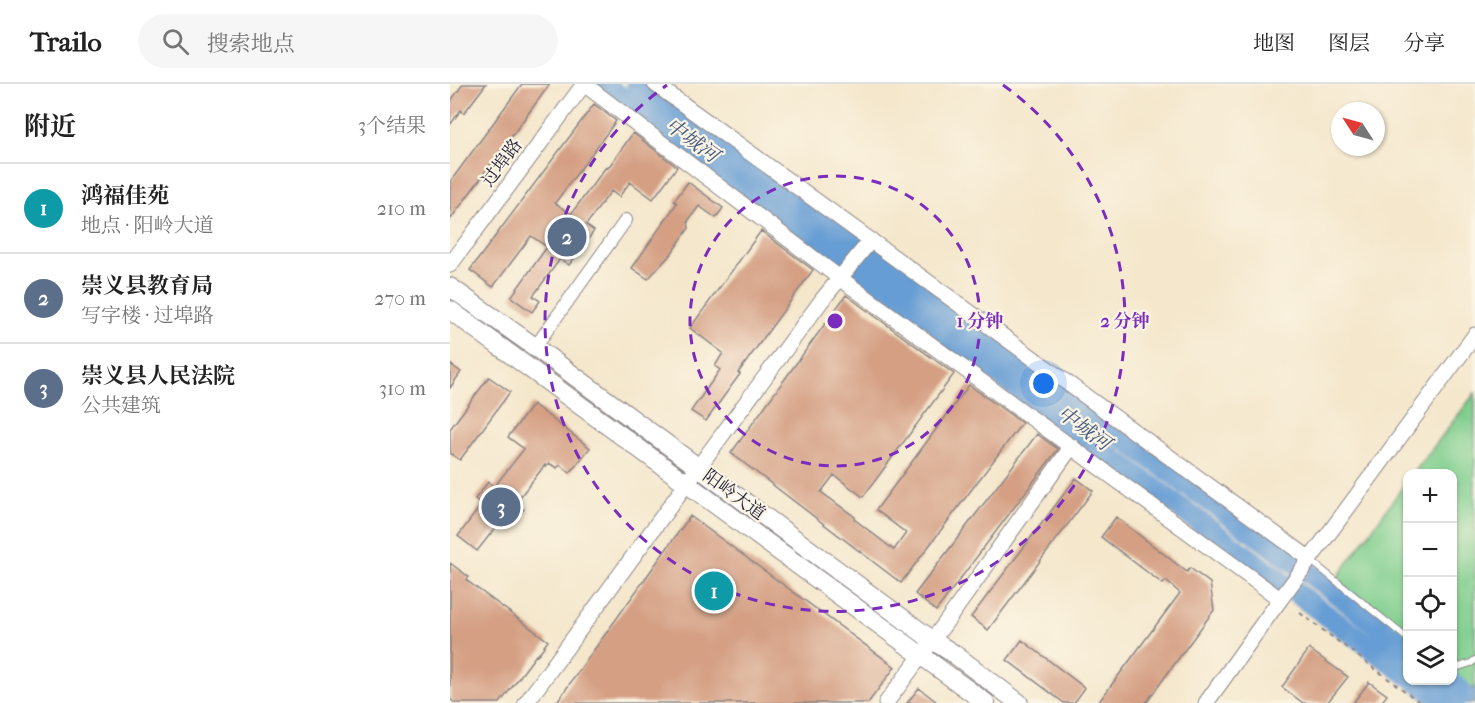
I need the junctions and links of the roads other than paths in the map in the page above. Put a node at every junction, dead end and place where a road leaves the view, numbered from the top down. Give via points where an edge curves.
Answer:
1 (584, 84) edge
2 (655, 84) edge
3 (626, 220) dead end
4 (868, 244) junction
5 (450, 266) edge
6 (845, 273) junction
7 (450, 287) edge
8 (450, 310) edge
9 (1475, 335) edge
10 (535, 347) junction
11 (1072, 446) junction
12 (697, 468) junction
13 (686, 483) junction
14 (1307, 563) junction
15 (1283, 596) junction
16 (1403, 636) edge
17 (933, 640) junction
18 (921, 656) junction
19 (1475, 660) edge
20 (1457, 668) edge
21 (526, 703) edge
22 (886, 703) edge
23 (986, 703) edge
24 (1018, 703) edge
25 (1206, 703) edge

1 - 5 street, 过埠路
1 - 6 street
2 - 4 street
3 - 10 street
4 - 6 street
4 - 14 street
6 - 11 street
6 - 12 street
7 - 10 main road, 阳岭大道
8 - 13 main road, 阳岭大道
9 - 14 street
10 - 12 main road, 阳岭大道
11 - 15 street
11 - 17 street
12 - 13 street
12 - 17 main road, 阳岭大道
13 - 18 main road, 阳岭大道
13 - 21 street
14 - 15 street
14 - 16 lane
15 - 25 street
17 - 18 street
17 - 24 main road, 阳岭大道
18 - 22 street
18 - 23 main road, 阳岭大道
19 - 20 lane

